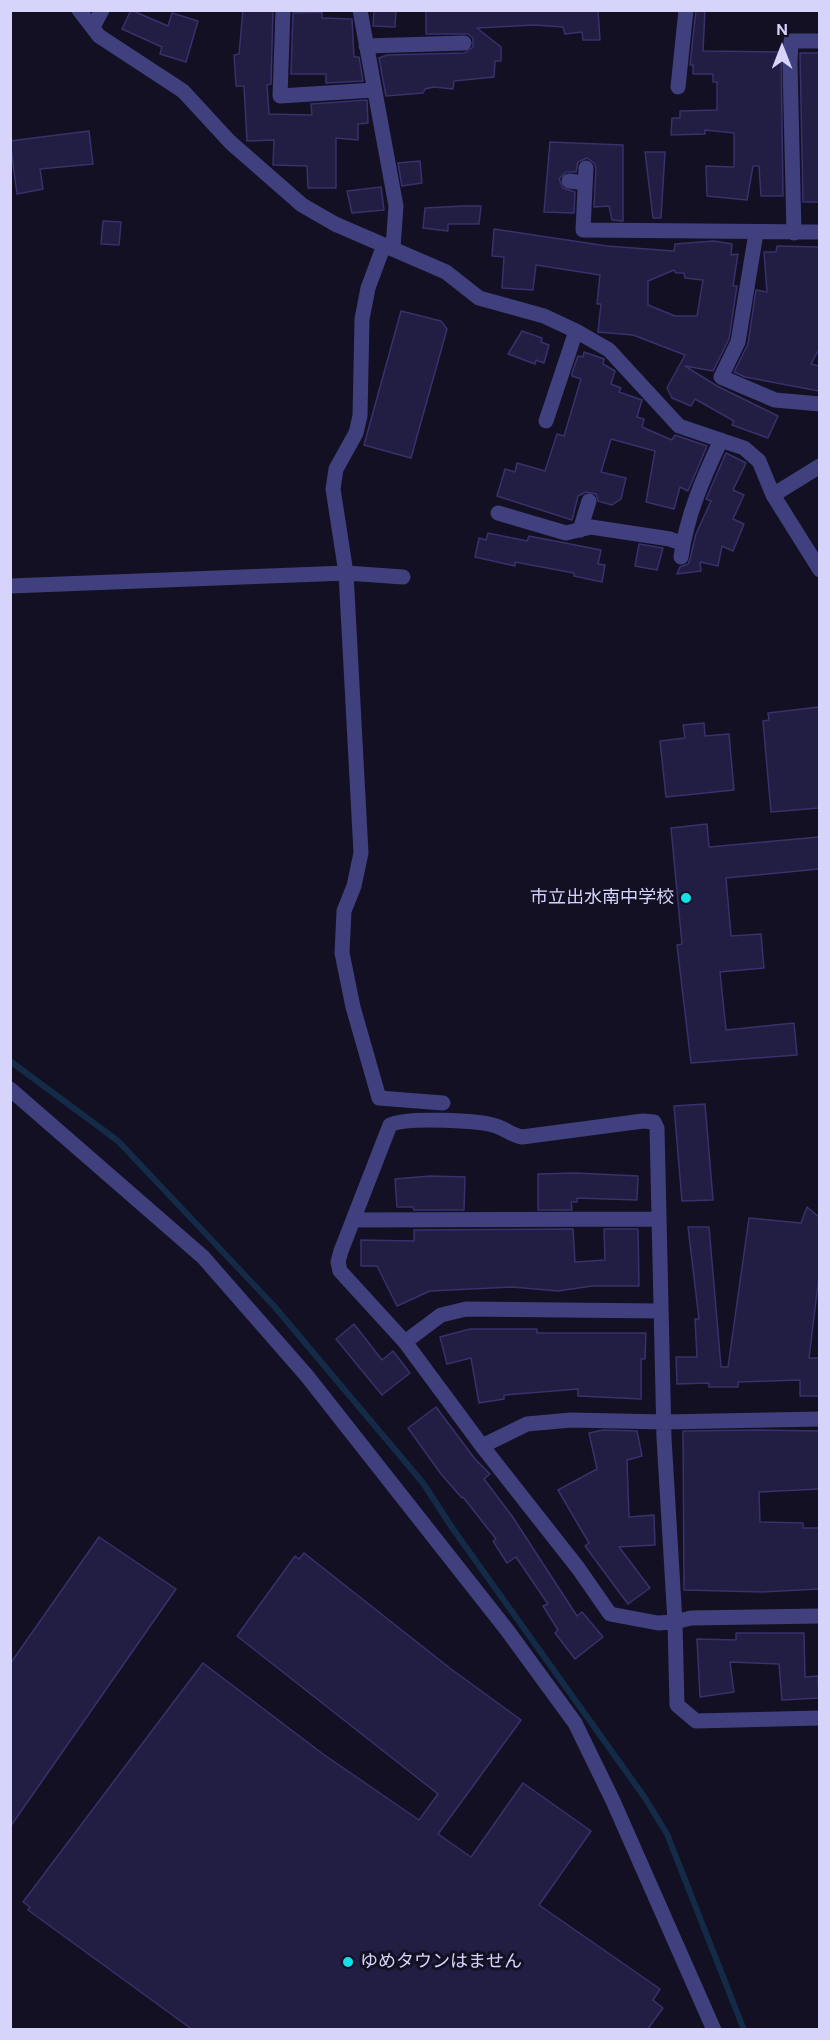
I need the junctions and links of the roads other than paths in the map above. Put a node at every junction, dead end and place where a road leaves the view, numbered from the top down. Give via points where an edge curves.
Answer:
1 (79, 10) edge
2 (102, 10) edge
3 (284, 10) edge
4 (360, 10) edge
5 (686, 10) edge
6 (93, 27) junction
7 (819, 41) edge
8 (464, 43) dead end
9 (366, 46) junction
10 (678, 87) dead end
11 (374, 90) junction
12 (580, 177) dead end
13 (819, 232) edge
14 (756, 233) junction
15 (794, 233) junction
16 (389, 246) junction
17 (576, 331) junction
18 (819, 404) edge
19 (546, 421) dead end
20 (721, 440) junction
21 (819, 466) edge
22 (773, 495) junction
23 (589, 501) dead end
24 (498, 513) dead end
25 (580, 530) junction
26 (819, 570) edge
27 (346, 573) junction
28 (403, 577) dead end
29 (10, 586) edge
30 (10, 1089) edge
31 (443, 1103) dead end
32 (660, 1219) junction
33 (353, 1220) junction
34 (660, 1311) junction
35 (405, 1342) junction
36 (819, 1419) edge
37 (664, 1422) junction
38 (482, 1446) junction
39 (819, 1616) edge
40 (675, 1622) junction
41 (819, 1718) edge
42 (714, 2030) edge

1 - 6 street
2 - 6 street
3 - 11 street via 280,96
4 - 9 street
5 - 10 street
6 - 16 street via 99,36 183,91 230,142 302,205 334,224
7 - 15 street via 792,41
8 - 9 street
9 - 11 street
11 - 16 street via 396,206
12 - 14 street via 583,230
13 - 15 street
14 - 15 street
14 - 18 street via 738,342 721,377 775,400
16 - 17 street via 446,272 479,298 544,316
16 - 27 street via 368,288 362,319 360,416 356,434 334,478 334,504
17 - 19 street
17 - 20 street via 609,350 679,426
20 - 22 street via 744,448 759,461
20 - 25 street via 699,486 682,550 670,539 591,527
21 - 22 street
22 - 26 street
23 - 25 street
24 - 25 street via 566,533
27 - 28 street
27 - 29 street
27 - 31 street via 361,854 344,911 342,953 379,1098
30 - 42 street via 202,1257 307,1376 507,1630 575,1723
32 - 33 street
32 - 33 street via 654,1122 522,1137 496,1125 412,1119 390,1125
32 - 34 street
33 - 35 street via 338,1262 340,1271
34 - 35 street via 466,1310 441,1314
34 - 37 street
35 - 38 street
36 - 37 street
37 - 38 street via 571,1420 527,1424
37 - 40 street
38 - 40 street via 610,1614 658,1623
39 - 40 street via 692,1618
40 - 41 street via 677,1705 696,1722

